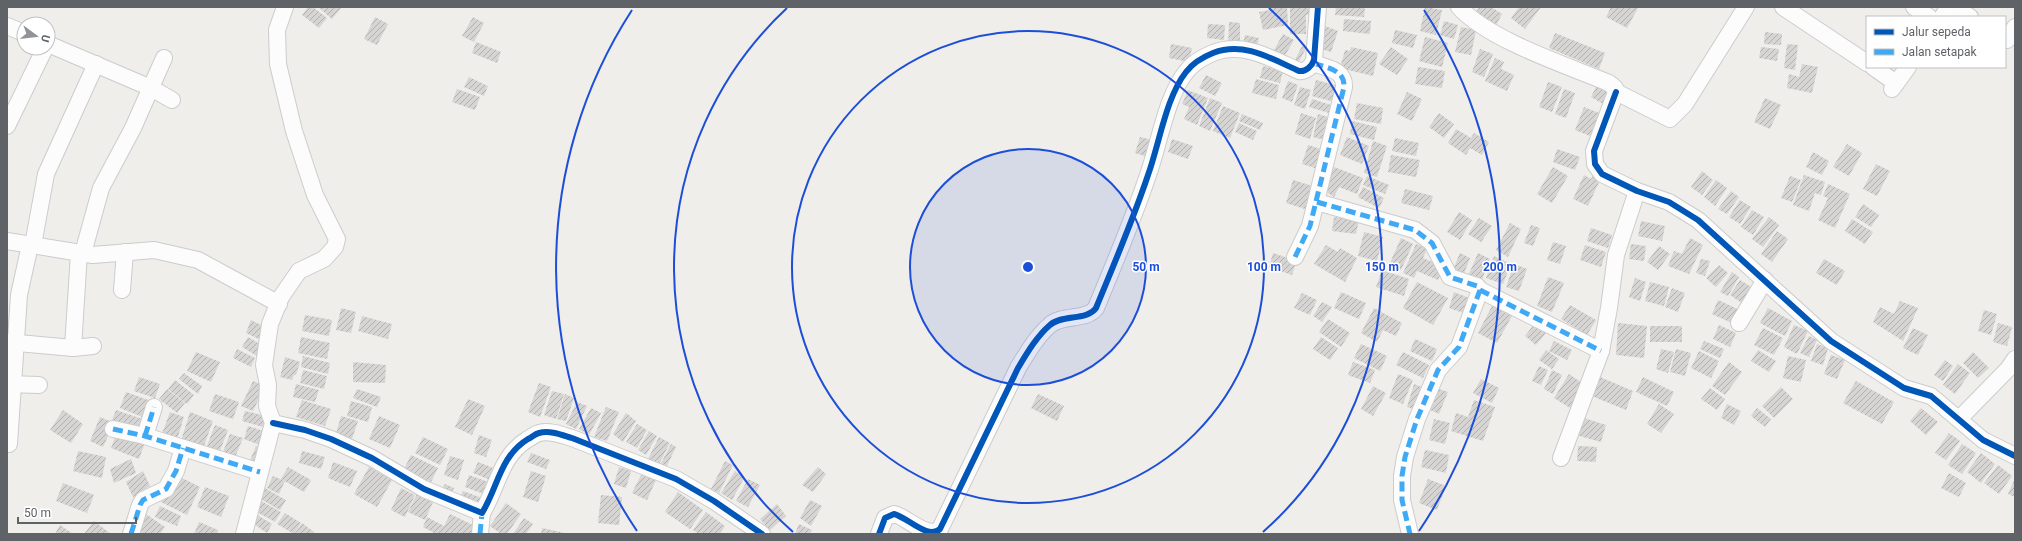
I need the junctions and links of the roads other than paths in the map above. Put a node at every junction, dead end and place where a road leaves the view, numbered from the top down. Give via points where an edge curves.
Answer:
1 (285, 7) edge
2 (1318, 7) edge
3 (1458, 7) edge
4 (1746, 7) edge
5 (1783, 7) edge
6 (1914, 7) edge
7 (1949, 7) edge
8 (1954, 7) edge
9 (1928, 16) edge
10 (1943, 16) edge
11 (1968, 16) edge
12 (56, 47) edge
13 (41, 56) edge
14 (164, 58) dead end
15 (1866, 62) edge
16 (1313, 63) junction
17 (96, 64) junction
18 (1873, 68) edge
19 (1907, 68) edge
20 (151, 88) junction
21 (1616, 92) junction
22 (172, 100) dead end
23 (7, 126) edge
24 (1637, 191) junction
25 (1317, 202) junction
26 (7, 241) edge
27 (32, 245) junction
28 (125, 252) junction
29 (81, 253) junction
30 (1295, 257) dead end
31 (1765, 280) junction
32 (122, 290) dead end
33 (1480, 290) junction
34 (279, 304) junction
35 (1738, 323) dead end
36 (11, 343) edge
37 (93, 346) dead end
38 (73, 348) junction
39 (1601, 351) junction
40 (2015, 359) edge
41 (10, 384) edge
42 (39, 385) dead end
43 (154, 407) dead end
44 (1959, 419) junction
45 (273, 423) junction
46 (113, 429) dead end
47 (145, 436) junction
48 (9, 444) dead end
49 (183, 448) junction
50 (2015, 456) edge
51 (1561, 458) dead end
52 (260, 472) junction
53 (482, 513) junction
54 (131, 534) edge
55 (244, 534) edge
56 (480, 534) edge
57 (762, 534) edge
58 (879, 534) edge
59 (1410, 534) edge

1 - 34 street via 277,30 278,64 294,131 315,196 337,238 335,247 324,259 298,270
2 - 16 street
3 - 21 street via 1497,35 1609,82
4 - 21 street via 1685,104 1670,118
5 - 15 street
6 - 9 street
7 - 10 street
8 - 11 street
12 - 17 street
13 - 23 street
14 - 20 street
16 - 25 street via 1339,72 1344,83
16 - 58 street via 1305,71 1299,71 1264,54 1240,49 1215,52 1193,64 1185,73 1173,96 1146,181 1096,308 1091,313 1050,325 1033,344 1018,368 940,529 937,532 930,532 894,514 885,518
17 - 20 street
17 - 27 street via 46,174
18 - 19 street via 1894,86
20 - 22 street
20 - 29 street via 101,188
21 - 24 street via 1594,151 1594,160 1596,168 1602,174
24 - 31 street via 1669,202 1698,220
24 - 39 street via 1616,255
25 - 30 street via 1306,236
25 - 33 street via 1415,230 1432,244 1450,276 1478,286
26 - 27 street
27 - 29 street
27 - 36 street via 19,295
28 - 29 street via 92,255
28 - 32 street
28 - 34 street via 154,250 198,260
29 - 38 street
31 - 35 street
31 - 44 street via 1831,341 1904,388 1931,396
33 - 39 street
33 - 59 street via 1459,347 1438,370 1417,419 1405,457 1402,500
34 - 45 street via 270,324 264,365 268,385 267,406
36 - 38 street
36 - 41 street
37 - 38 street
39 - 51 street
40 - 44 street via 2008,370
41 - 42 street
41 - 48 street
43 - 47 street
44 - 50 street via 1983,440
45 - 52 street
45 - 53 street via 337,441 372,458 424,489
46 - 47 street
47 - 49 street
49 - 52 street
49 - 54 street via 176,471 166,489 143,500
52 - 55 street
53 - 56 street
53 - 57 street via 490,500 505,460 513,450 539,433 549,433 572,438 676,479

